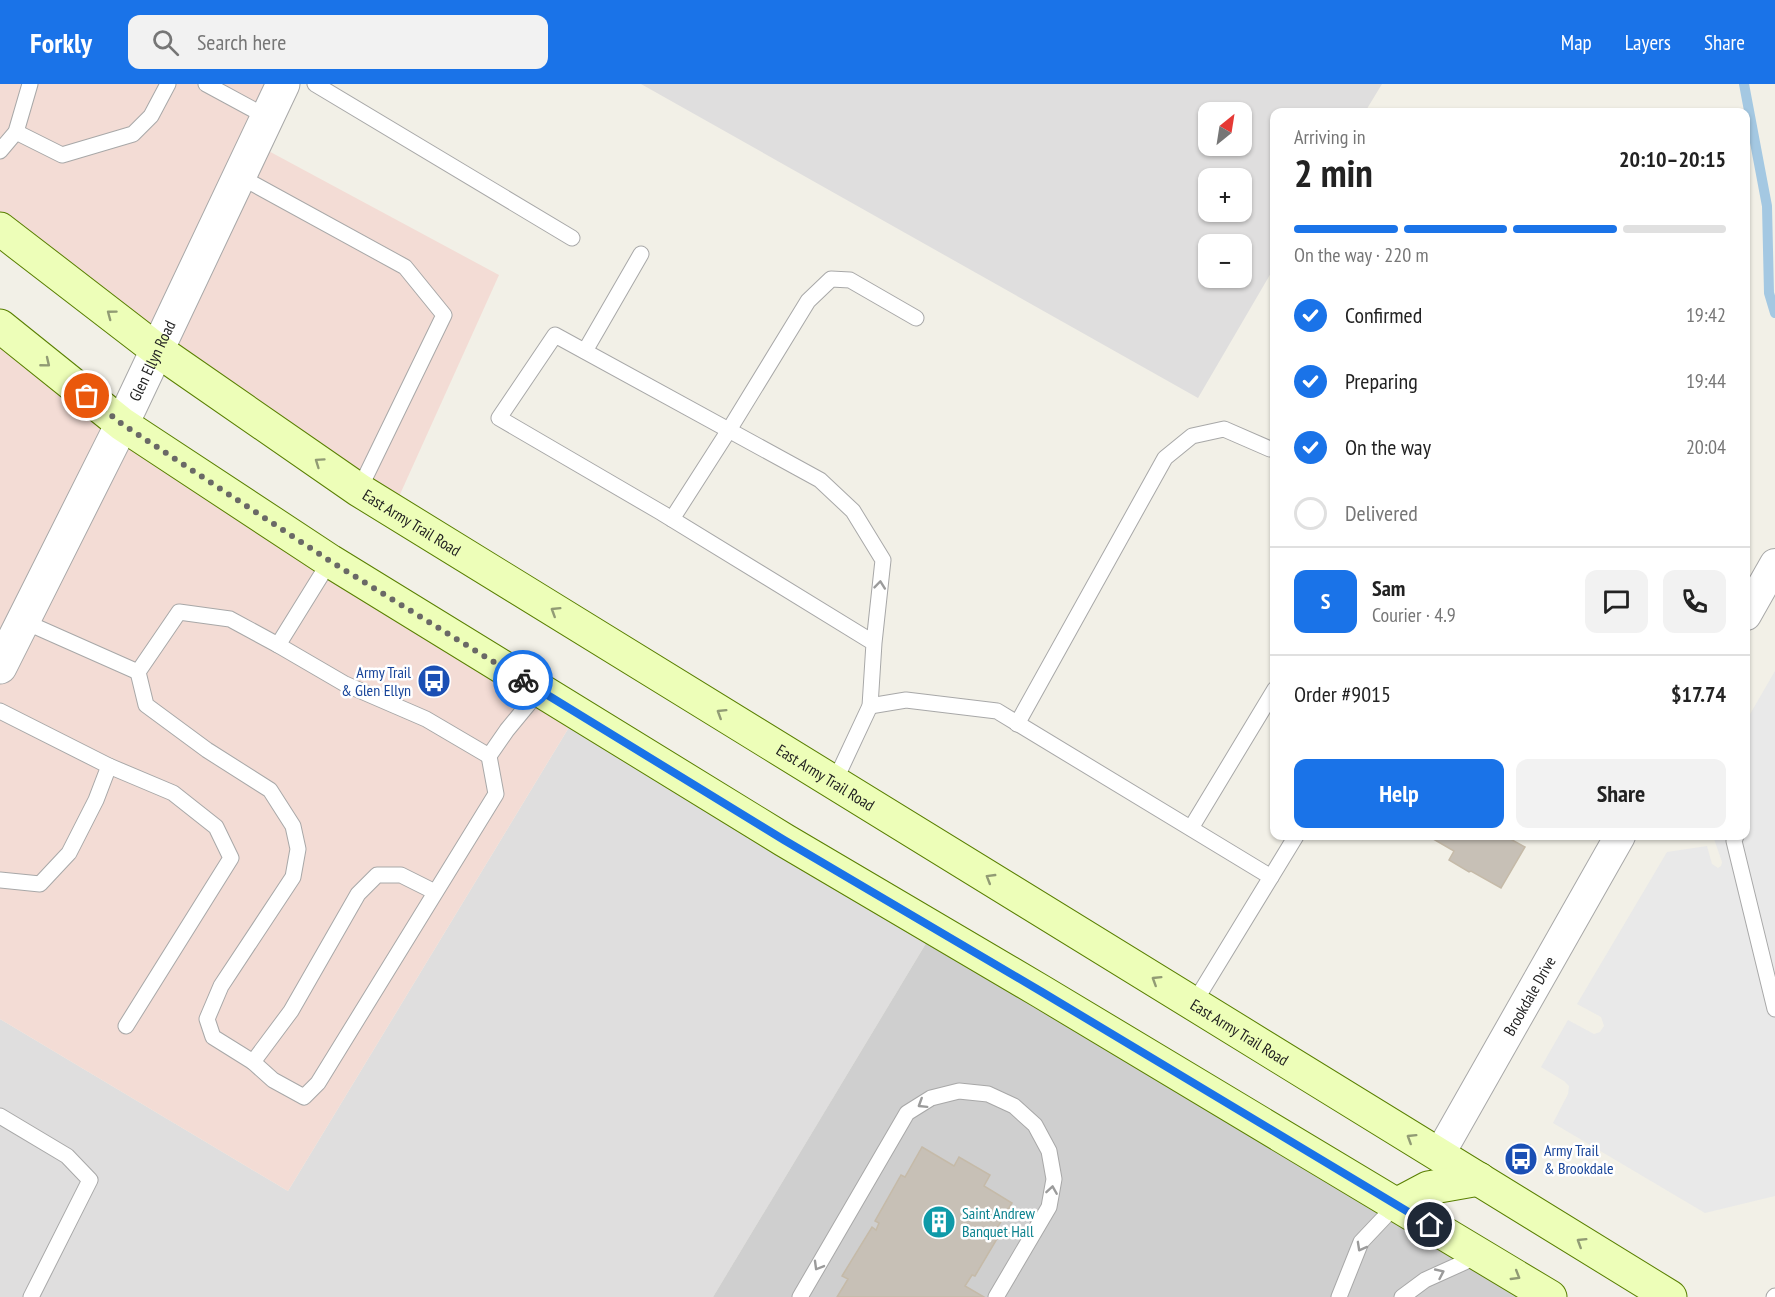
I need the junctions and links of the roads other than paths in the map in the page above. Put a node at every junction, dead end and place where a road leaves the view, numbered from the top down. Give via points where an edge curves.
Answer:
1 (30, 84) edge
2 (168, 84) edge
3 (206, 84) edge
4 (283, 84) edge
5 (315, 84) edge
6 (267, 117) junction
7 (16, 132) junction
8 (0, 151) edge
9 (239, 176) junction
10 (0, 229) edge
11 (572, 238) dead end
12 (641, 254) dead end
13 (916, 318) dead end
14 (0, 326) edge
15 (157, 350) junction
16 (585, 351) junction
17 (122, 424) junction
18 (729, 430) junction
19 (1270, 446) edge
20 (359, 490) junction
21 (672, 519) junction
22 (330, 561) junction
23 (1775, 564) edge
24 (1750, 608) edge
25 (23, 621) junction
26 (874, 643) junction
27 (278, 645) junction
28 (0, 667) edge
29 (138, 672) junction
30 (540, 690) junction
31 (1270, 697) edge
32 (870, 706) junction
33 (0, 711) edge
34 (1017, 724) junction
35 (489, 756) junction
36 (109, 766) junction
37 (834, 783) junction
38 (1191, 828) junction
39 (1294, 840) edge
40 (1618, 840) edge
41 (1734, 840) edge
42 (1271, 877) junction
43 (0, 880) edge
44 (435, 892) junction
45 (1194, 1003) junction
46 (1774, 1004) edge
47 (126, 1026) dead end
48 (253, 1062) junction
49 (0, 1116) edge
50 (1439, 1155) junction
51 (1479, 1179) junction
52 (1396, 1204) junction
53 (1480, 1255) junction
54 (31, 1297) edge
55 (800, 1297) edge
56 (996, 1297) edge
57 (1339, 1297) edge
58 (1402, 1297) edge
59 (1550, 1297) edge
60 (1670, 1297) edge

1 - 7 lane
2 - 7 lane via 151,116 133,134 62,155
3 - 6 lane
4 - 6 street, Glen Ellyn Road
5 - 11 lane
6 - 9 street, Glen Ellyn Road
7 - 8 lane
9 - 15 street, Glen Ellyn Road
9 - 20 lane via 405,267 444,315
15 -> 10 main road, East Army Trail Road
12 - 16 lane
13 - 18 lane via 850,280 831,279 808,302
14 -> 17 main road
15 - 17 street, Glen Ellyn Road
20 -> 15 main road, East Army Trail Road
16 - 18 lane
16 - 21 lane via 555,335 499,418
17 - 22 main road
17 - 25 street, Glen Ellyn Road
18 - 21 lane
26 -> 18 lane via 883,560 853,511 820,480
19 - 34 lane via 1224,429 1192,436 1165,458
37 -> 20 main road, East Army Trail Road
21 - 26 lane
22 - 27 lane
22 - 30 main road
23 - 24 street
25 - 28 street, Glen Ellyn Road
25 - 29 lane
26 - 32 lane
27 - 29 lane via 230,619 179,612
27 - 35 lane via 345,684 426,719
29 - 48 lane via 146,705 270,790 293,826 298,849 293,877 221,986 207,1019 213,1037
30 - 35 lane
30 - 52 main road
31 - 38 lane
32 - 34 lane via 906,700 997,711
32 - 37 lane
33 - 36 lane
34 - 38 lane
35 - 44 lane via 496,794
36 - 43 lane via 69,853 40,884
36 - 47 lane via 173,793 216,827 231,858
45 -> 37 main road, East Army Trail Road
38 - 42 lane
39 - 42 lane
40 - 50 street, Brookdale Drive
41 - 46 lane
42 - 45 lane
44 - 48 lane via 401,874 377,874 358,894 291,1011
44 - 48 lane via 318,1083 304,1096 273,1080
50 -> 45 main road, East Army Trail Road
49 - 54 lane via 67,1156 90,1180
50 - 51 main road, East Army Trail Road
51 - 52 main road via 1428,1188
60 -> 51 main road, East Army Trail Road
52 - 53 main road
52 -> 57 lane via 1361,1242
58 -> 53 lane via 1425,1280
53 -> 59 main road
56 -> 55 lane via 1049,1207 1054,1179 1049,1151 1035,1125 1014,1106 988,1094 959,1091 931,1098 907,1113

